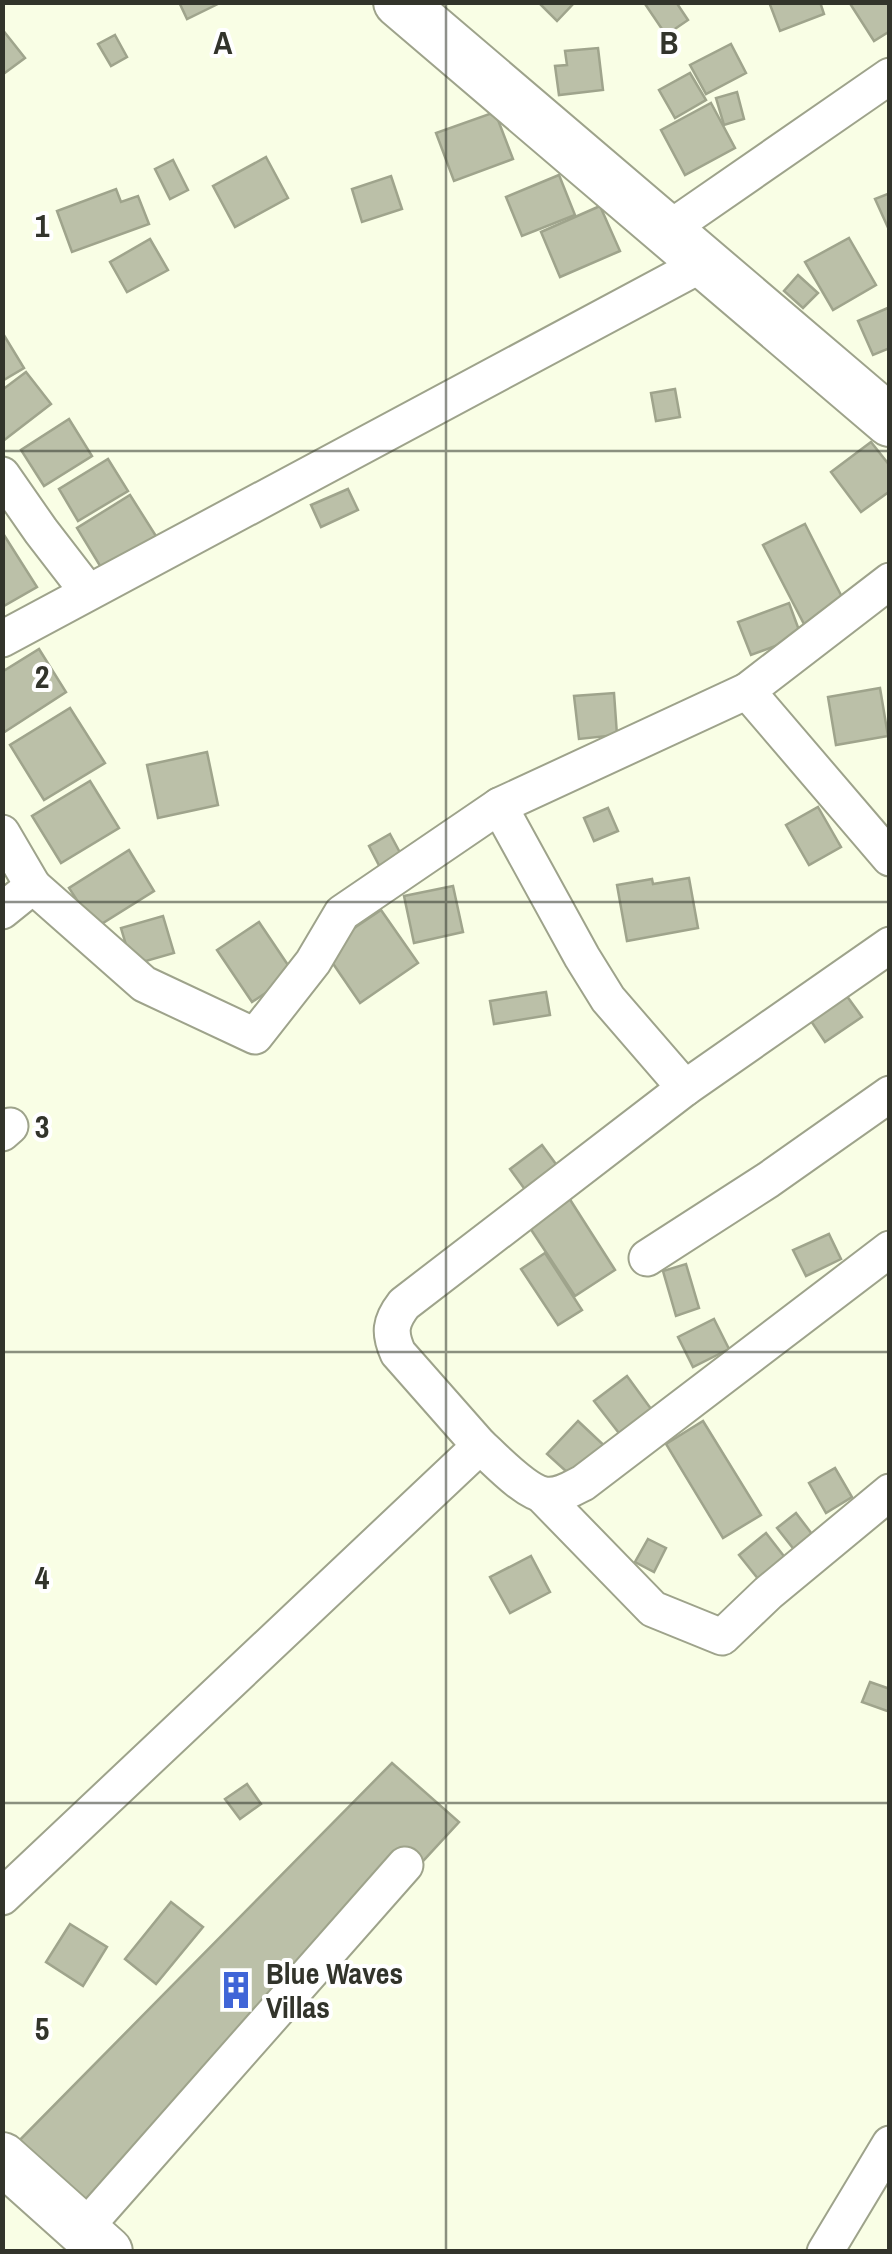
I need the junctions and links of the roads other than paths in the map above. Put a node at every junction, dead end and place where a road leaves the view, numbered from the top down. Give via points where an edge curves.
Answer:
1 (399, 2) edge
2 (890, 76) edge
3 (666, 230) junction
4 (704, 263) junction
5 (890, 422) edge
6 (2, 475) edge
7 (890, 581) edge
8 (88, 592) junction
9 (2, 640) edge
10 (747, 691) junction
11 (499, 806) junction
12 (2, 833) edge
13 (890, 858) edge
14 (33, 886) junction
15 (2, 911) edge
16 (890, 945) edge
17 (684, 1088) junction
18 (890, 1094) edge
19 (890, 1249) edge
20 (647, 1258) dead end
21 (480, 1446) junction
22 (890, 1492) edge
23 (542, 1495) junction
24 (405, 1866) dead end
25 (2, 1896) edge
26 (890, 2144) edge
27 (2, 2158) edge
28 (94, 2241) edge
29 (825, 2252) edge

1 - 3 main road
2 - 3 street
3 - 4 main road
4 - 5 main road
4 - 8 street
6 - 8 street
7 - 10 street
8 - 9 street
10 - 11 street
10 - 13 street
11 - 14 street via 342,914 255,1036 144,984
11 - 17 street via 608,999
12 - 14 street
14 - 15 street
16 - 17 street
17 - 21 street via 392,1319 398,1353
18 - 20 street
19 - 23 street via 584,1483
21 - 23 street
21 - 25 street
22 - 23 street via 722,1638 652,1609
24 - 28 street
26 - 29 street
27 - 28 main road

